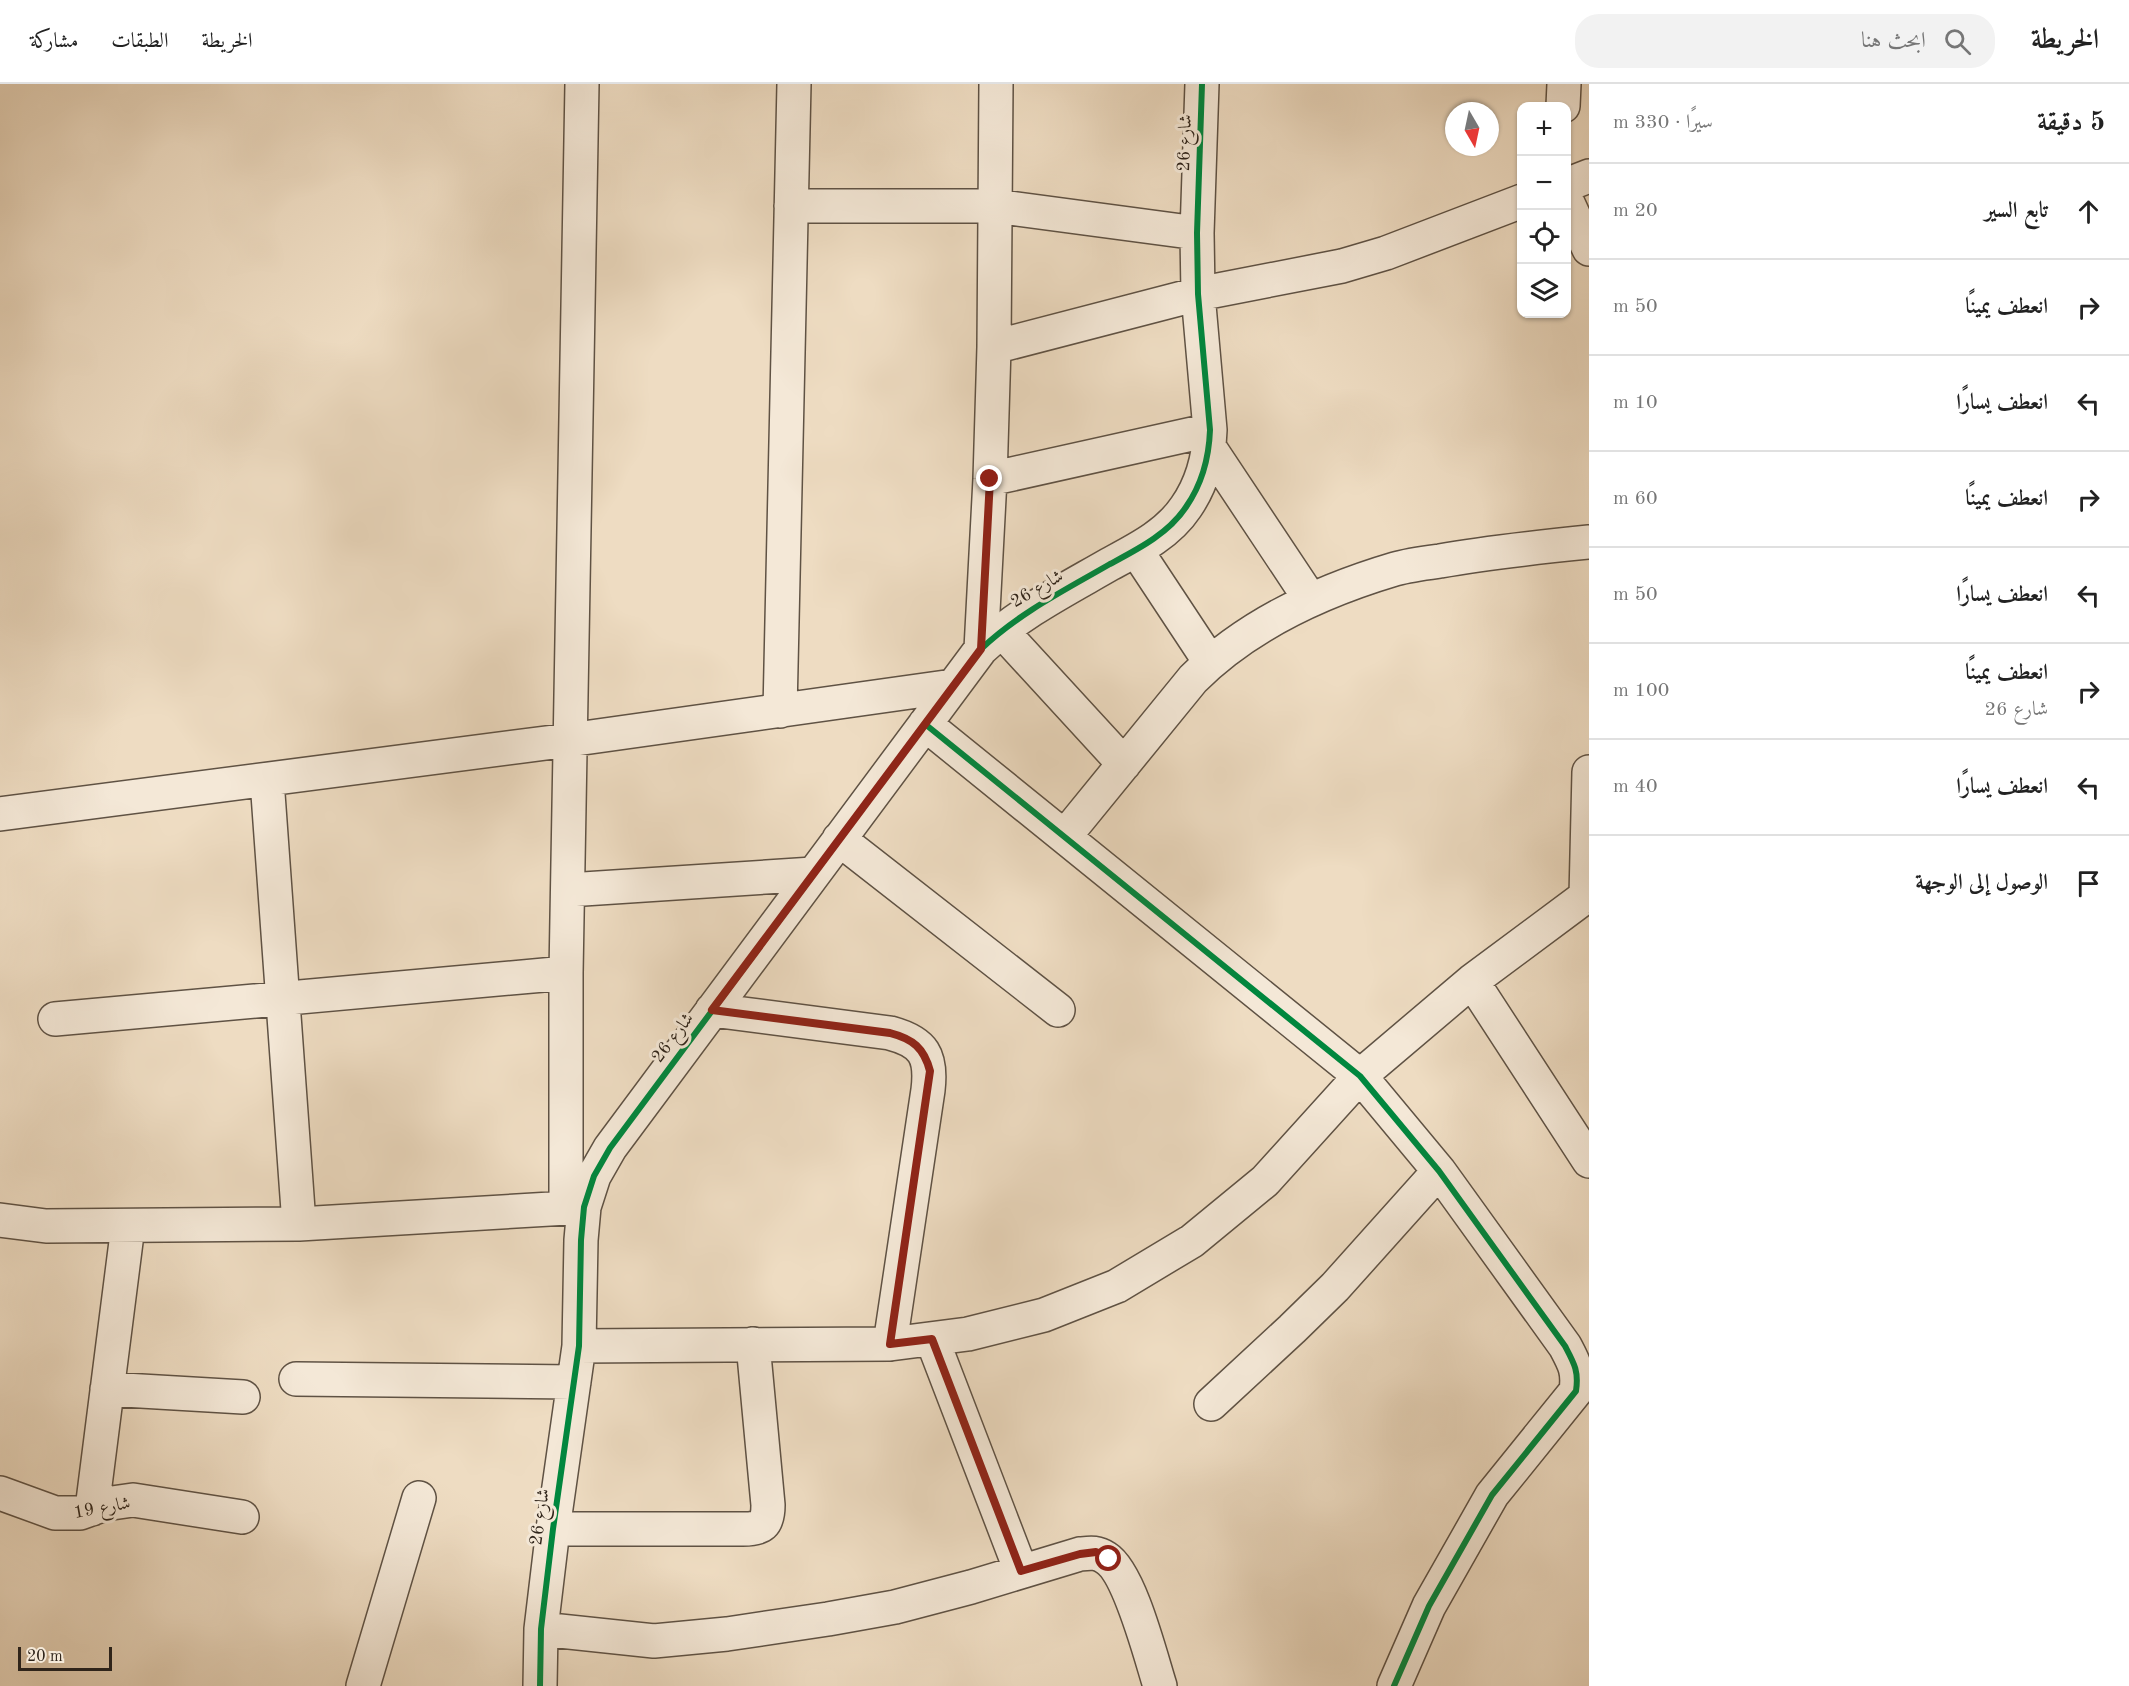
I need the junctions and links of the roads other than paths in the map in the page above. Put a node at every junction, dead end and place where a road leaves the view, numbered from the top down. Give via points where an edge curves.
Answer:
1 (582, 84) edge
2 (794, 84) edge
3 (996, 84) edge
4 (1202, 84) edge
5 (1564, 84) edge
6 (1563, 102) edge
7 (1589, 176) edge
8 (1571, 183) edge
9 (1517, 203) edge
10 (791, 206) junction
11 (995, 206) junction
12 (1571, 210) edge
13 (1197, 233) junction
14 (1589, 249) edge
15 (1198, 294) junction
16 (994, 347) junction
17 (1210, 438) junction
18 (990, 479) junction
19 (1589, 542) edge
20 (1136, 550) junction
21 (1310, 599) junction
22 (991, 639) junction
23 (1210, 662) junction
24 (953, 686) junction
25 (780, 711) junction
26 (925, 724) junction
27 (569, 740) junction
28 (1124, 764) junction
29 (1589, 772) edge
30 (267, 780) junction
31 (0, 814) edge
32 (1065, 836) junction
33 (839, 839) junction
34 (813, 874) junction
35 (568, 891) junction
36 (1588, 895) edge
37 (566, 973) junction
38 (1472, 981) junction
39 (283, 998) junction
40 (712, 1010) junction
41 (1058, 1010) dead end
42 (55, 1019) dead end
43 (1360, 1076) junction
44 (1589, 1161) edge
45 (1439, 1171) junction
46 (575, 1207) junction
47 (0, 1220) edge
48 (299, 1224) junction
49 (128, 1226) junction
50 (932, 1339) junction
51 (753, 1344) junction
52 (890, 1344) junction
53 (579, 1346) junction
54 (296, 1379) dead end
55 (574, 1382) junction
56 (107, 1389) junction
57 (243, 1397) dead end
58 (1211, 1404) dead end
59 (0, 1494) edge
60 (418, 1498) dead end
61 (92, 1509) junction
62 (242, 1517) dead end
63 (552, 1529) junction
64 (1021, 1571) junction
65 (541, 1629) junction
66 (363, 1686) edge
67 (540, 1686) edge
68 (1160, 1686) edge
69 (1394, 1686) edge

1 - 27 street
2 - 10 street
3 - 11 street
4 - 13 street, شارع 26
5 - 6 street
7 - 8 street
9 - 15 street via 1342,266
10 - 11 street
10 - 25 street
11 - 13 street
11 - 16 street
12 - 14 street
13 - 15 street, شارع 26
15 - 16 street
15 - 17 street, شارع 26
16 - 18 street
17 - 18 street
17 - 20 street, شارع 26 via 1202,479 1186,508 1164,532
17 - 21 street
18 - 22 street
19 - 21 street via 1478,554 1396,569
20 - 22 street, شارع 26 via 1018,617
20 - 23 street
21 - 23 street via 1236,642
22 - 24 street, شارع 26
22 - 28 street
23 - 28 street
24 - 25 street
24 - 26 street, شارع 26
25 - 27 street
26 - 32 street
26 - 33 street, شارع 26
27 - 30 street
27 - 35 street
28 - 32 street
29 - 36 street
30 - 31 street
30 - 39 street
32 - 43 street
33 - 34 street, شارع 26
33 - 41 street
34 - 35 street
34 - 40 street, شارع 26
35 - 37 street
36 - 38 street
37 - 39 street
37 - 46 street
38 - 43 street
38 - 44 street
39 - 42 street
39 - 48 street
40 - 46 street, شارع 26 via 610,1148
40 - 52 street via 890,1033 907,1038 927,1058 928,1090
43 - 45 street
43 - 50 street via 1265,1181 1192,1241 1117,1286 1044,1315
45 - 58 street via 1335,1287
45 - 69 street via 1565,1346 1578,1376 1576,1391 1487,1504 1430,1606
46 - 48 street
46 - 53 street, شارع 26 via 581,1240
47 - 49 street via 46,1226
48 - 49 street
49 - 56 street
50 - 52 street
50 - 64 street
51 - 52 street
51 - 53 street
51 - 63 street via 768,1505 764,1523 756,1529
53 - 55 street, شارع 26
54 - 55 street
55 - 63 street, شارع 26
56 - 57 street
56 - 61 street
59 - 61 street, شارع 19 via 55,1513 74,1514
60 - 66 street
61 - 62 street, شارع 19 via 133,1500
63 - 65 street, شارع 26
64 - 65 street via 895,1606 727,1634 654,1641
64 - 68 street via 1080,1554 1096,1552 1109,1559 1131,1597
65 - 67 street, شارع 26

